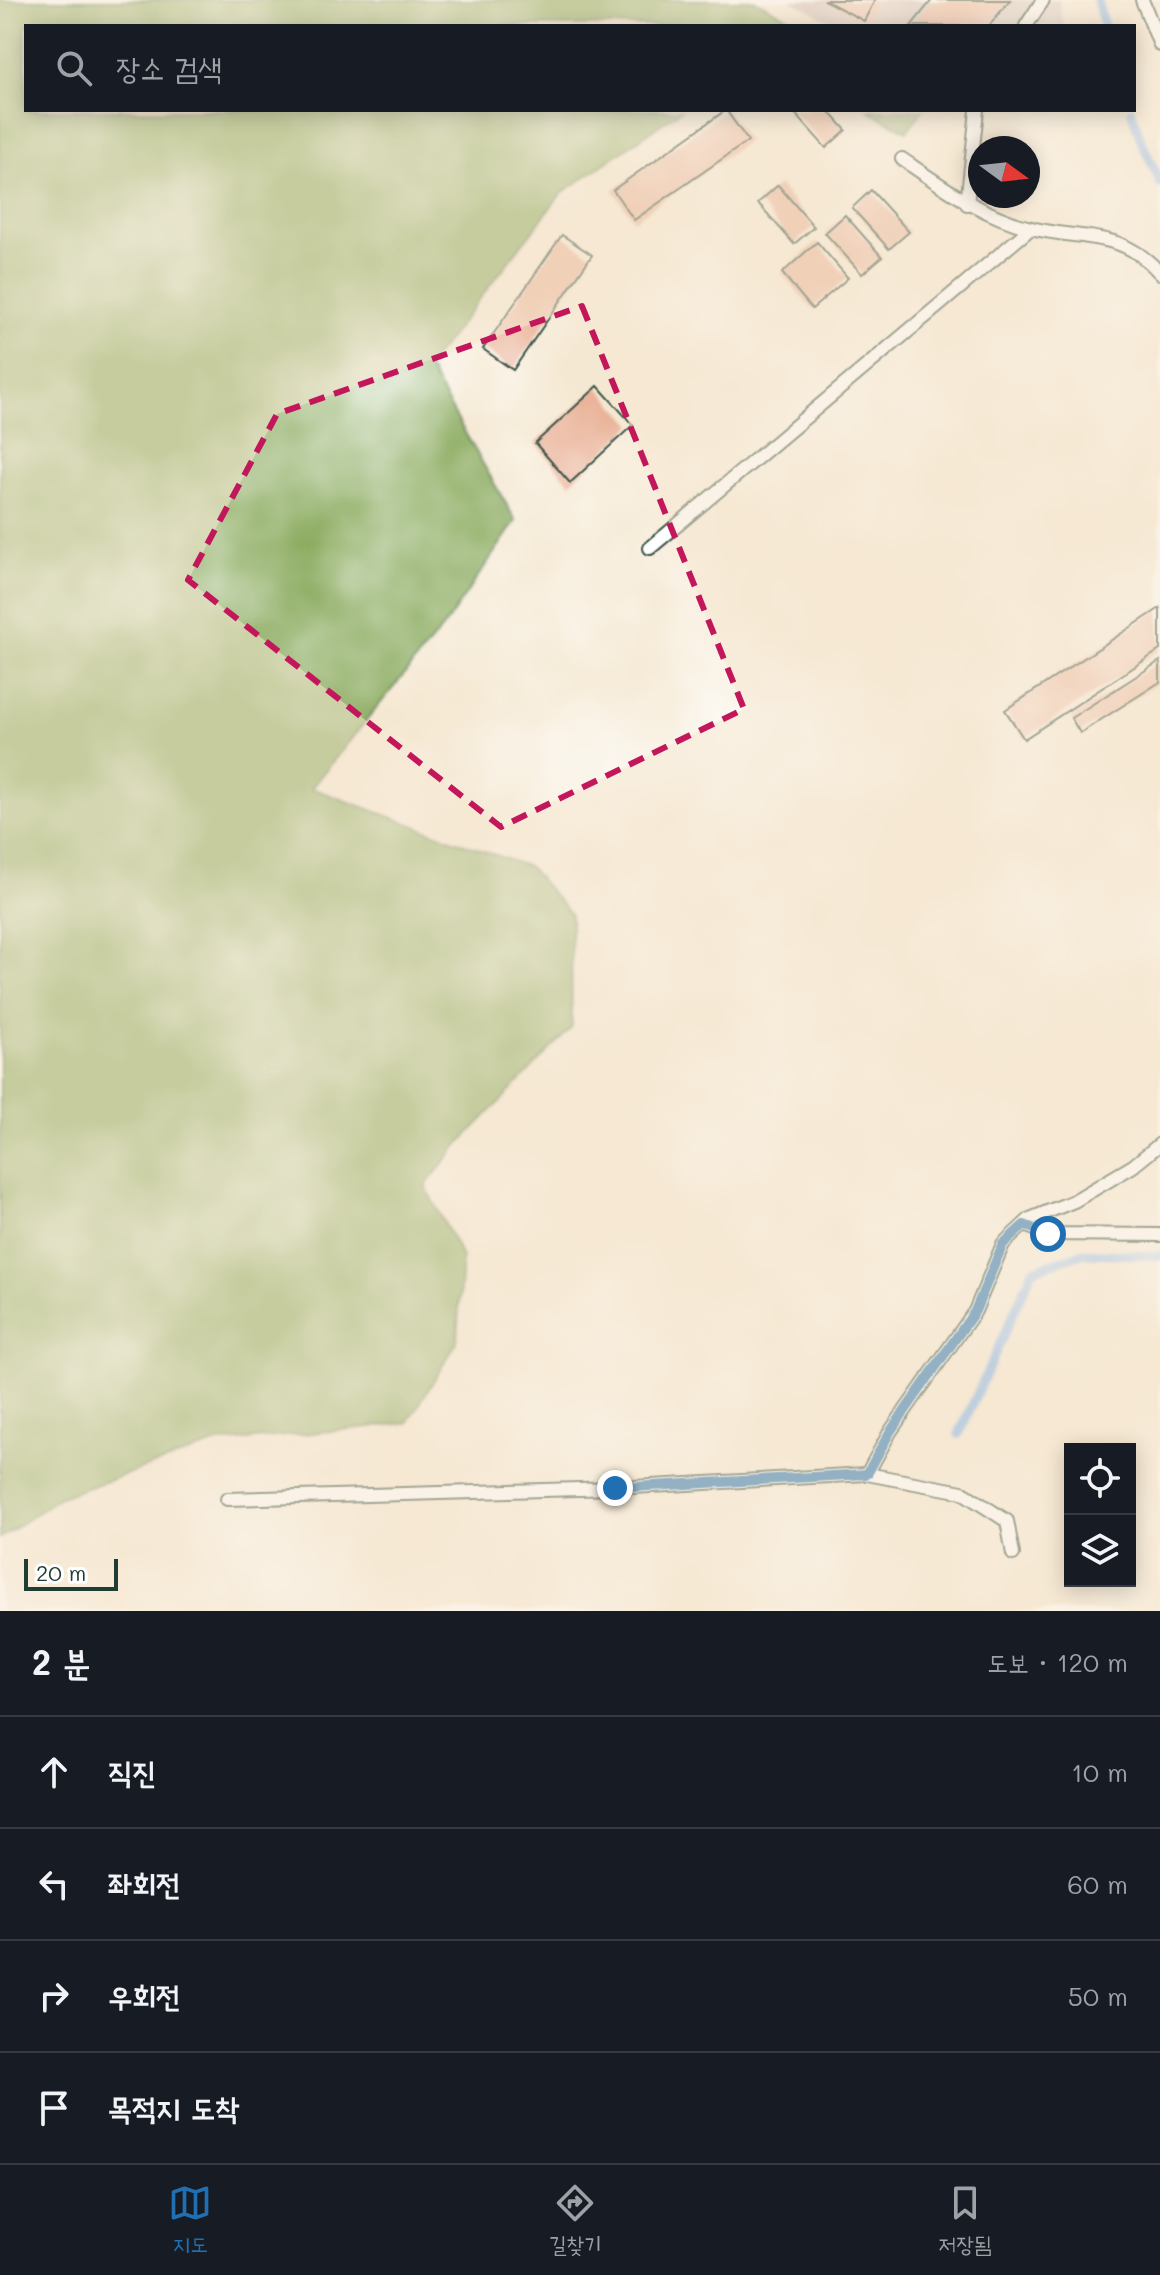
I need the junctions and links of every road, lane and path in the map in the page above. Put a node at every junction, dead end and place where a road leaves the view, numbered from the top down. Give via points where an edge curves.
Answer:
1 (1043, 0) edge
2 (1142, 0) edge
3 (1027, 24) edge
4 (1160, 45) edge
5 (977, 112) edge
6 (902, 159) dead end
7 (967, 204) junction
8 (1031, 228) junction
9 (1160, 273) edge
10 (650, 548) dead end
11 (1160, 1144) edge
12 (1024, 1225) junction
13 (1160, 1235) edge
14 (867, 1474) junction
15 (227, 1499) dead end
16 (1013, 1554) dead end

1 - 3 lane
2 - 4 lane
5 - 7 lane
6 - 7 lane
7 - 8 lane
8 - 9 lane via 1124,245
8 - 10 lane
11 - 12 lane via 1133,1166
12 - 13 lane via 1048,1234
12 - 14 lane via 1003,1244 975,1311 890,1432
14 - 15 lane via 615,1488
14 - 16 lane via 962,1492 1007,1521

